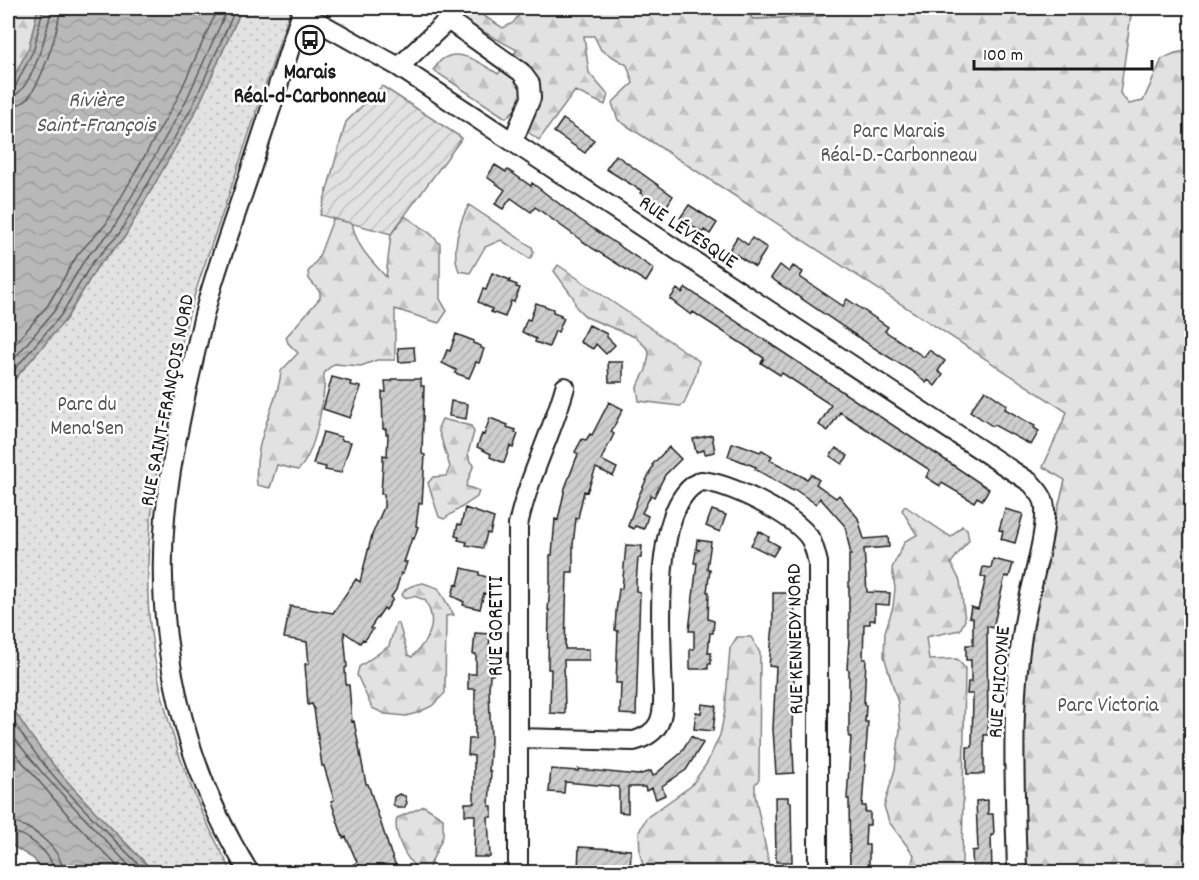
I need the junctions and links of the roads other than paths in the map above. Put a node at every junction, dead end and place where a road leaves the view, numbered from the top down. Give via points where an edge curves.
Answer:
1 (302, 12) edge
2 (453, 14) edge
3 (399, 67) junction
4 (513, 141) junction
5 (565, 387) dead end
6 (1043, 497) joint
7 (518, 738) junction
8 (249, 873) edge
9 (518, 873) edge
10 (818, 873) edge
11 (1017, 873) edge

1 - 3 street, RUE LÉVESQUE
1 - 8 street, RUE SAINT-FRANÇOIS NORD via 207,303 174,453 165,519 166,624 182,717 215,808
2 - 3 street
2 - 4 street via 530,84 531,98
3 - 4 street, RUE LÉVESQUE
4 - 6 street, RUE LÉVESQUE via 1031,483
5 - 7 street, RUE GORETTI via 518,525
6 - 11 street, RUE CHICOYNE via 1042,535 1016,685
7 - 9 street, RUE GORETTI
7 - 10 street, RUE KENNEDY NORD via 633,741 651,733 658,724 663,704 662,581 667,537 685,491 701,481 724,486 787,517 804,530 818,563

